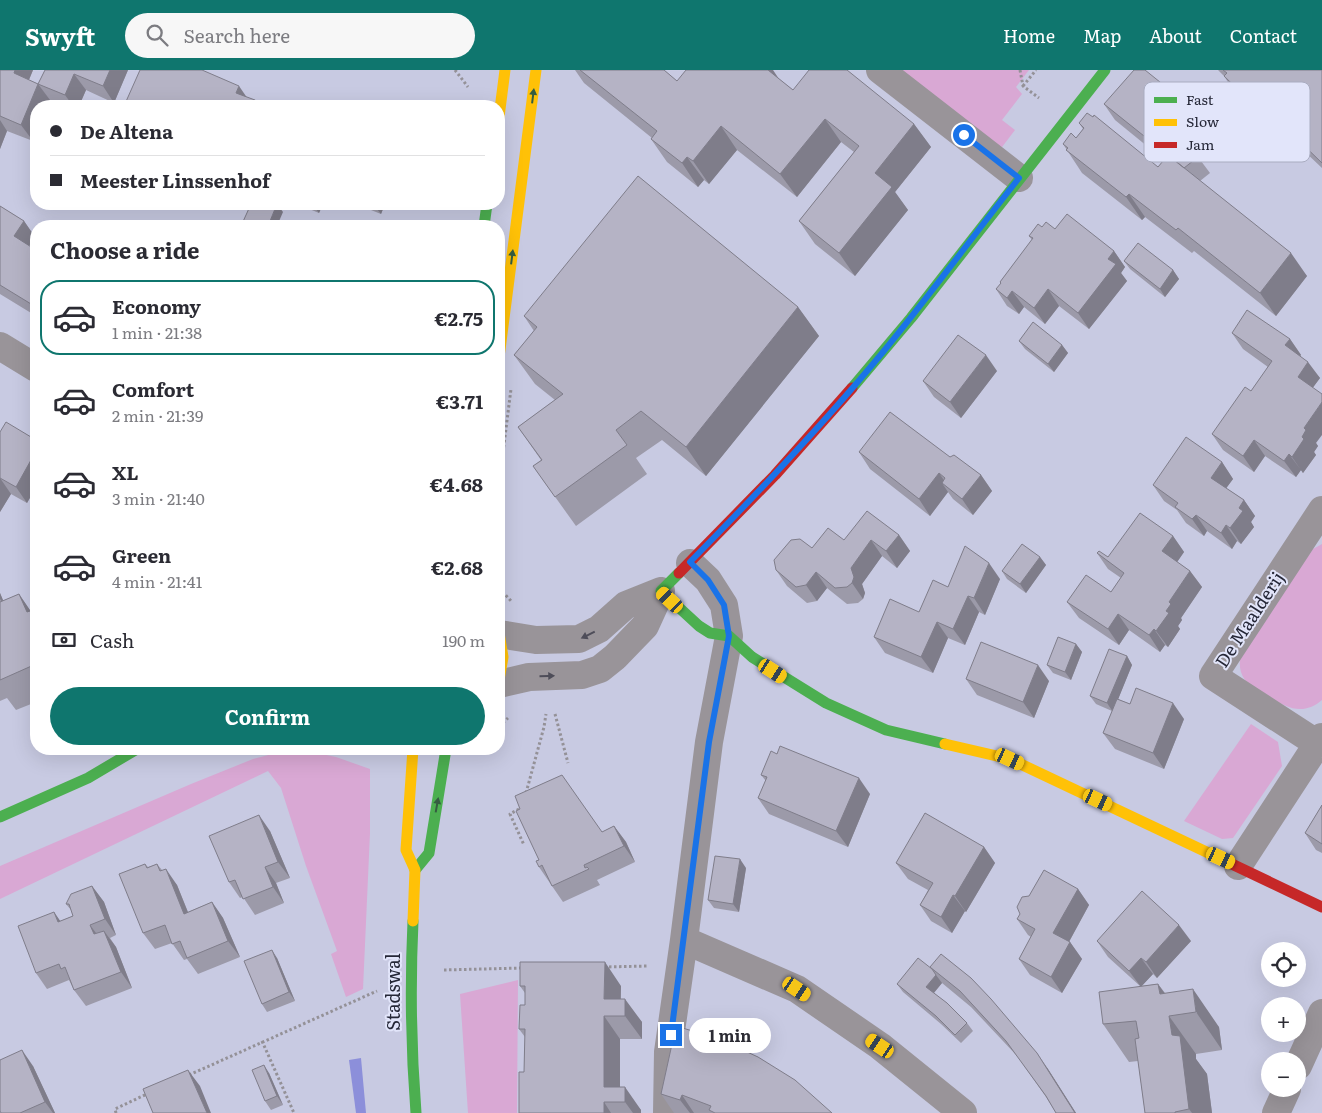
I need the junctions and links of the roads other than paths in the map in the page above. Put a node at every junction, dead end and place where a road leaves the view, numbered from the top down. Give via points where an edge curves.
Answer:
1 (505, 70) edge
2 (536, 70) edge
3 (880, 70) edge
4 (1105, 70) edge
5 (501, 100) edge
6 (1019, 178) junction
7 (505, 310) edge
8 (0, 346) edge
9 (30, 364) edge
10 (1322, 510) edge
11 (690, 562) junction
12 (661, 591) junction
13 (505, 635) edge
14 (729, 636) junction
15 (505, 683) edge
16 (1320, 741) edge
17 (127, 755) edge
18 (413, 755) edge
19 (445, 755) edge
20 (0, 817) edge
21 (1238, 866) junction
22 (415, 870) junction
23 (1322, 907) edge
24 (682, 953) junction
25 (1322, 1013) edge
26 (1304, 1052) edge
27 (1283, 1097) edge
28 (416, 1113) edge
29 (667, 1113) edge
30 (963, 1113) edge
31 (1276, 1113) edge

1 - 5 street
7 -> 2 street
3 - 6 street
4 - 6 street
6 - 11 street via 866,372 801,447
8 - 9 street
10 - 16 street, De Maalderij via 1213,676
11 - 12 street
11 - 14 street via 708,580 724,605
12 -> 13 street via 626,605 599,629 579,639 536,640
12 - 14 street via 699,626 710,633
15 -> 12 street via 529,677 582,675 600,669 645,626
14 - 21 street via 798,687 855,716 886,730 1010,759
14 - 24 street via 709,742
16 - 21 street, De Maalderij
17 - 20 street via 88,778
18 - 22 street, Stadswal via 406,850
22 -> 19 street via 429,853
21 - 23 street
22 - 28 street, Stadswal via 410,976
24 - 29 street via 668,1052
24 - 30 street via 797,989 880,1046
25 - 26 street
27 - 31 street

